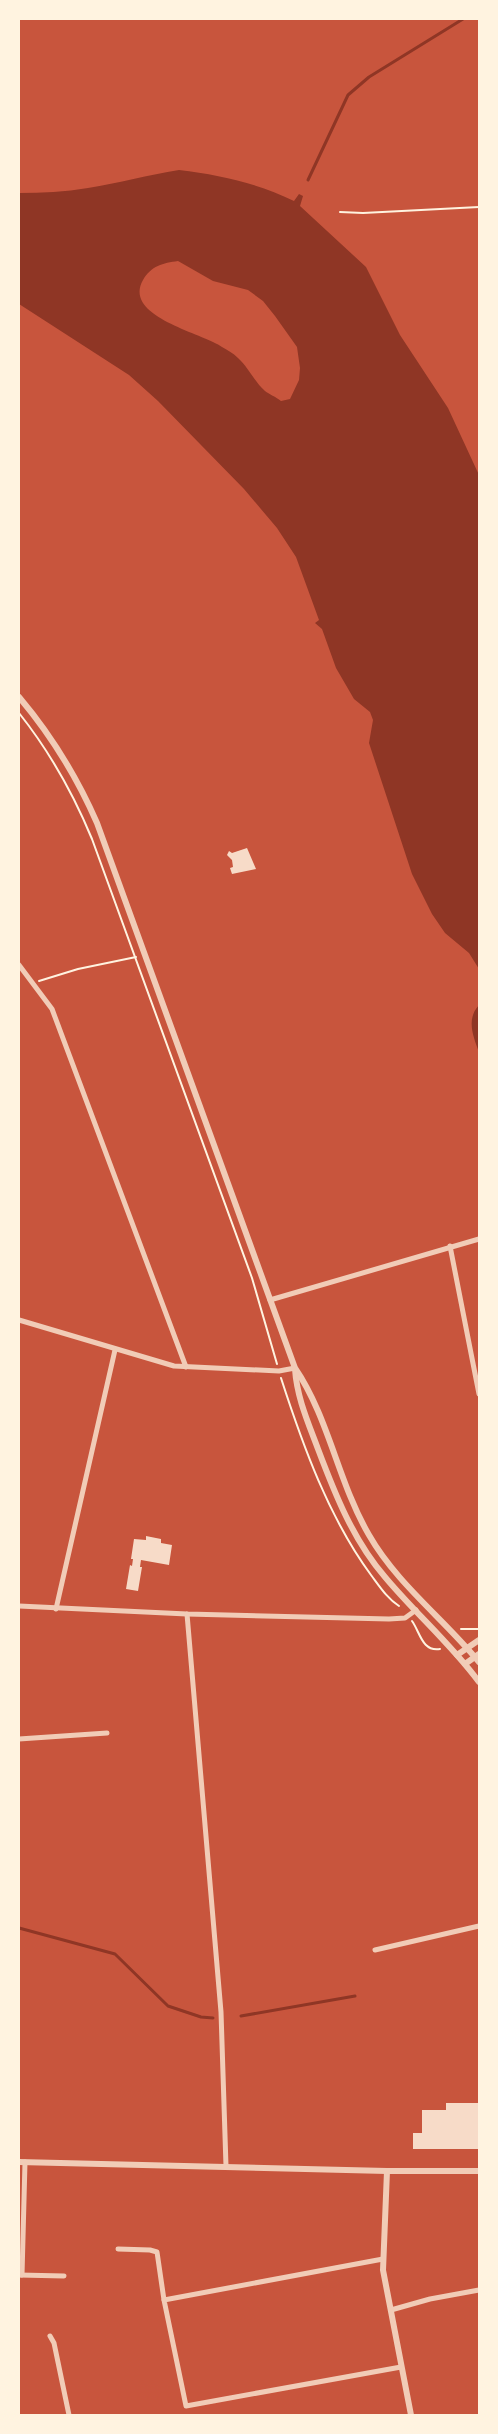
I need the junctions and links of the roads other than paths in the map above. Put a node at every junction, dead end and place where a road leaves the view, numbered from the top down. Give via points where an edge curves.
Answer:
1 (19, 697) edge
2 (19, 965) edge
3 (479, 1239) edge
4 (450, 1246) junction
5 (270, 1300) junction
6 (19, 1320) edge
7 (115, 1350) junction
8 (186, 1367) junction
9 (295, 1368) junction
10 (479, 1394) edge
11 (19, 1606) edge
12 (56, 1609) junction
13 (416, 1610) junction
14 (187, 1614) junction
15 (479, 1640) edge
16 (467, 1648) junction
17 (457, 1655) junction
18 (478, 1657) edge
19 (465, 1664) junction
20 (479, 1682) edge
21 (107, 1734) dead end
22 (19, 1739) edge
23 (479, 1926) edge
24 (375, 1950) dead end
25 (22, 2162) edge
26 (226, 2166) junction
27 (387, 2171) junction
28 (479, 2171) edge
29 (118, 2249) dead end
30 (383, 2258) junction
31 (20, 2275) edge
32 (64, 2276) dead end
33 (479, 2290) edge
34 (164, 2300) junction
35 (391, 2310) junction
36 (50, 2336) dead end
37 (401, 2367) junction
38 (69, 2415) edge
39 (411, 2415) edge

1 - 5 street via 66,761 94,816
2 - 8 street via 52,1009
3 - 4 street
4 - 5 street
4 - 10 street
5 - 9 street
6 - 7 street
7 - 8 street
7 - 12 street
8 - 9 street via 279,1371
9 - 13 street via 296,1391 350,1524 380,1570
9 - 16 street via 308,1388 343,1481 370,1537 404,1582
11 - 12 street
12 - 14 street
13 - 14 street via 405,1618 393,1619
13 - 17 street
14 - 26 street via 221,2012
15 - 16 street
16 - 17 street
16 - 18 street
17 - 19 street
18 - 19 street
19 - 20 street
21 - 22 street
23 - 24 street
25 - 26 street
25 - 31 street
26 - 27 street
27 - 28 street
27 - 30 street
29 - 34 street via 157,2252
30 - 34 street
30 - 35 street
31 - 32 street
33 - 35 street
34 - 37 street via 186,2406
35 - 37 street
36 - 38 street
37 - 39 street

